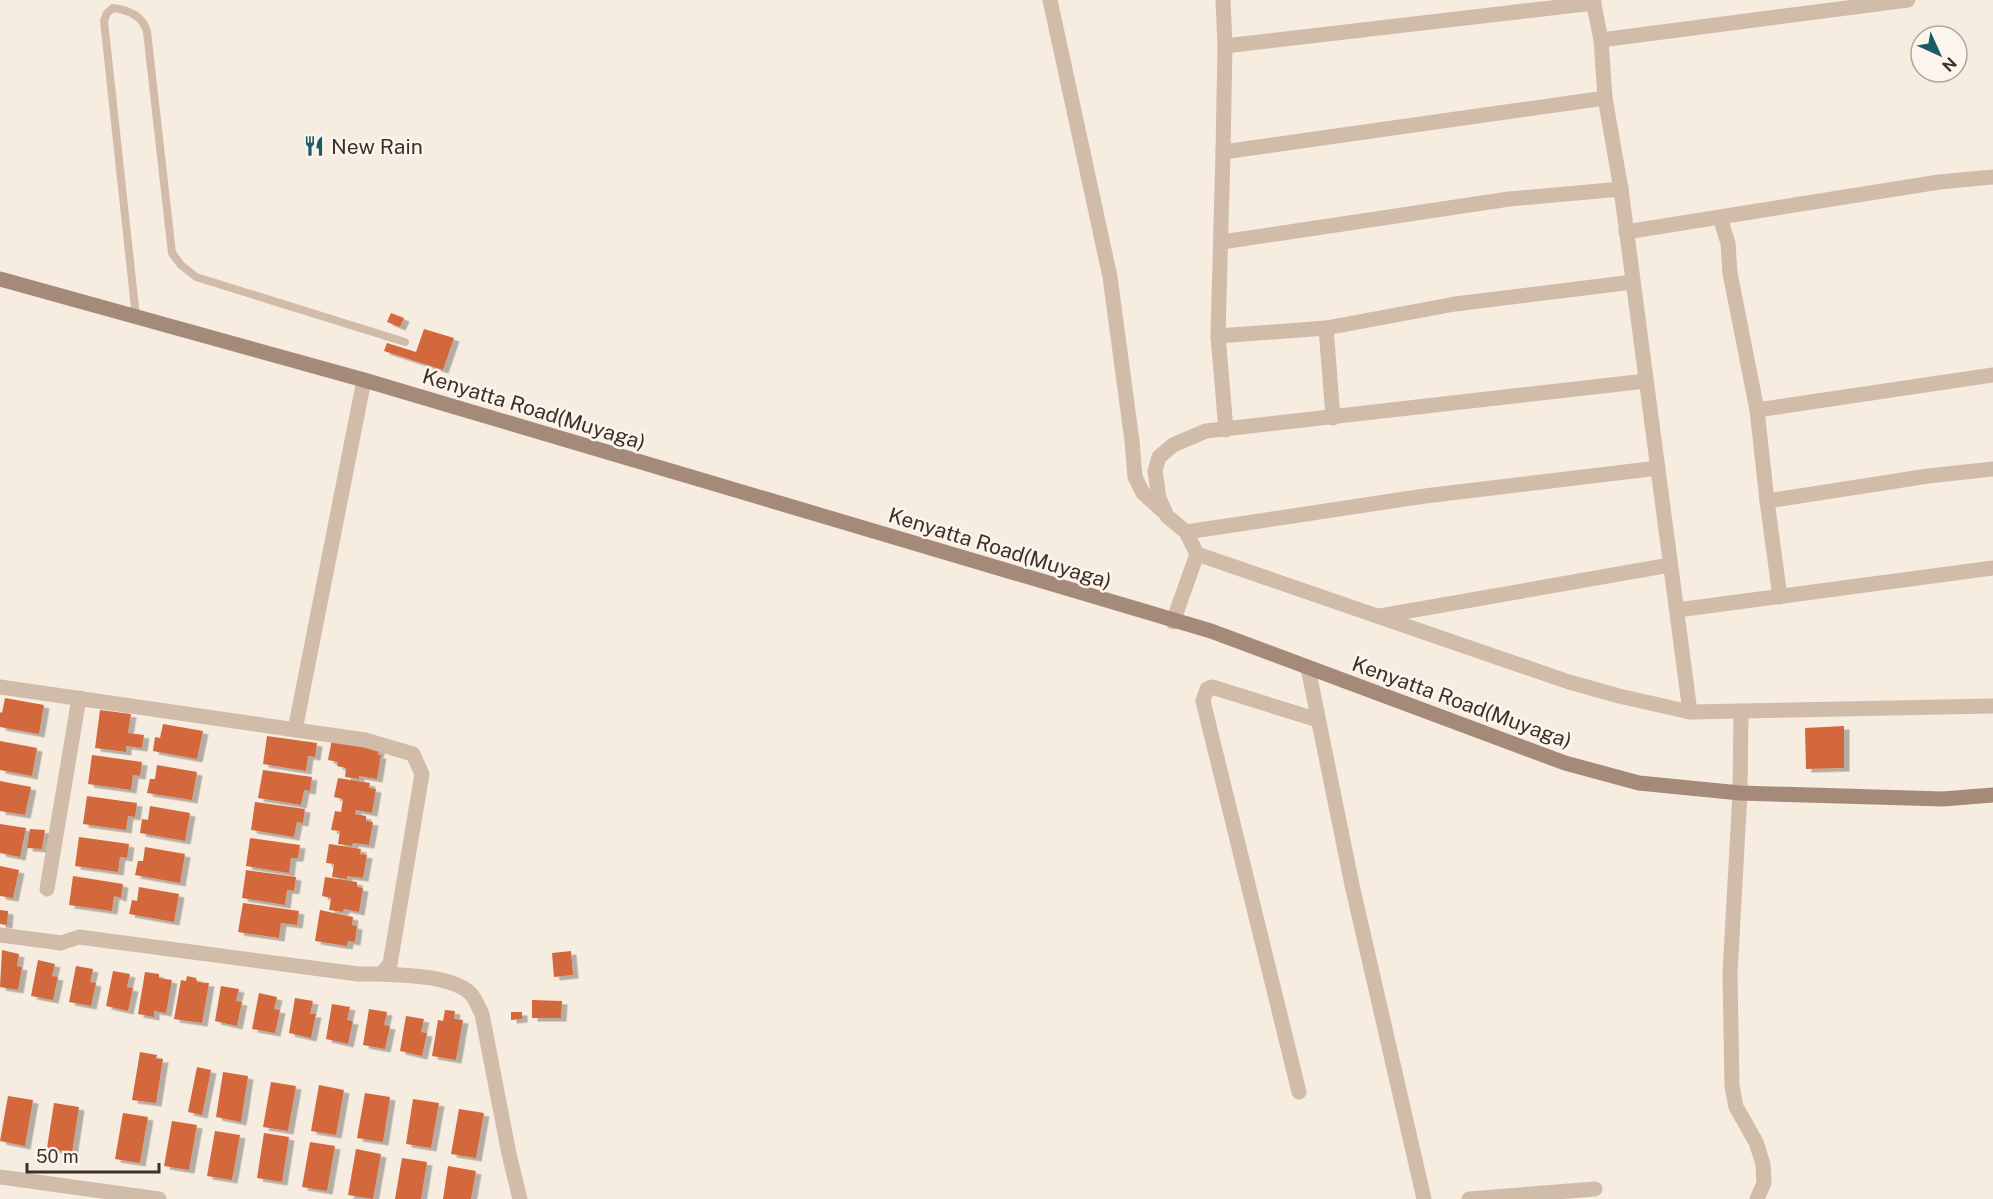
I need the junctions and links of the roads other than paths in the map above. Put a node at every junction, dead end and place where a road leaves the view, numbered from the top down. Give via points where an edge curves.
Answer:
1 (1050, 0) edge
2 (1223, 0) edge
3 (1908, 0) edge
4 (1594, 2) edge
5 (1601, 40) junction
6 (1225, 46) junction
7 (1605, 98) junction
8 (1223, 152) junction
9 (1993, 177) edge
10 (1621, 189) junction
11 (1720, 218) junction
12 (1626, 232) junction
13 (1222, 242) junction
14 (0, 279) edge
15 (1633, 282) junction
16 (136, 317) junction
17 (1326, 328) junction
18 (1218, 336) junction
19 (405, 342) dead end
20 (1993, 375) edge
21 (364, 380) junction
22 (1646, 381) junction
23 (1757, 410) junction
24 (1333, 417) junction
25 (1226, 430) junction
26 (1658, 468) junction
27 (1993, 469) edge
28 (1767, 501) junction
29 (1167, 516) junction
30 (1186, 532) junction
31 (1197, 555) junction
32 (1670, 565) junction
33 (1993, 568) edge
34 (1780, 597) junction
35 (1677, 610) junction
36 (1378, 616) junction
37 (1173, 622) junction
38 (1308, 668) junction
39 (0, 687) edge
40 (79, 698) junction
41 (1993, 706) edge
42 (1690, 711) junction
43 (1741, 711) junction
44 (1318, 720) junction
45 (295, 730) junction
46 (1740, 793) junction
47 (1993, 795) edge
48 (47, 889) dead end
49 (0, 935) edge
50 (381, 974) junction
51 (1299, 1092) dead end
52 (0, 1177) edge
53 (1595, 1189) dead end
54 (159, 1199) edge
55 (520, 1199) edge
56 (1424, 1199) edge
57 (1469, 1199) edge
58 (1757, 1199) edge

1 - 29 street via 1110,277 1135,477 1143,493
2 - 6 street
3 - 5 street
4 - 5 street
4 - 6 street
5 - 7 street
6 - 8 street
7 - 8 street
7 - 10 street
8 - 13 street
9 - 11 street via 1939,182
10 - 12 street
10 - 13 street via 1509,199
11 - 12 street
11 - 23 street via 1728,243 1730,273
12 - 15 street
13 - 18 street
14 - 16 main road, Kenyatta Road(Muyaga)
15 - 17 street via 1455,304
15 - 22 street
16 - 19 lane via 104,21 112,8 135,15 145,24 172,253 181,265 196,277
16 - 21 main road, Kenyatta Road(Muyaga)
17 - 18 street
17 - 24 street
18 - 25 street
20 - 23 street
21 - 37 main road, Kenyatta Road(Muyaga)
21 - 45 street
22 - 24 street
22 - 26 street
23 - 28 street
24 - 25 street
25 - 29 street via 1206,431 1173,445 1159,457 1155,471 1159,498
26 - 30 street via 1425,496
26 - 32 street
27 - 28 street
28 - 34 street
29 - 30 street
30 - 31 street
31 - 36 street
31 - 37 street
32 - 35 street
32 - 36 street
33 - 34 street
34 - 35 street
35 - 42 street
36 - 42 street via 1569,682
37 - 38 main road, Kenyatta Road(Muyaga)
38 - 44 street
38 - 46 main road, Kenyatta Road(Muyaga) via 1565,763 1639,783
39 - 40 street
40 - 45 street
40 - 48 street
41 - 43 street
42 - 43 street
43 - 46 street
44 - 51 street via 1212,687 1204,695
44 - 56 street
45 - 50 street via 365,740 413,754 422,774 390,964
46 - 47 main road, Kenyatta Road(Muyaga) via 1943,799
46 - 58 street via 1730,973 1732,1086 1736,1107 1756,1142 1763,1164 1764,1183
49 - 50 street via 61,943 79,937
50 - 55 street via 454,983 470,994 482,1014
52 - 54 street
53 - 57 street

